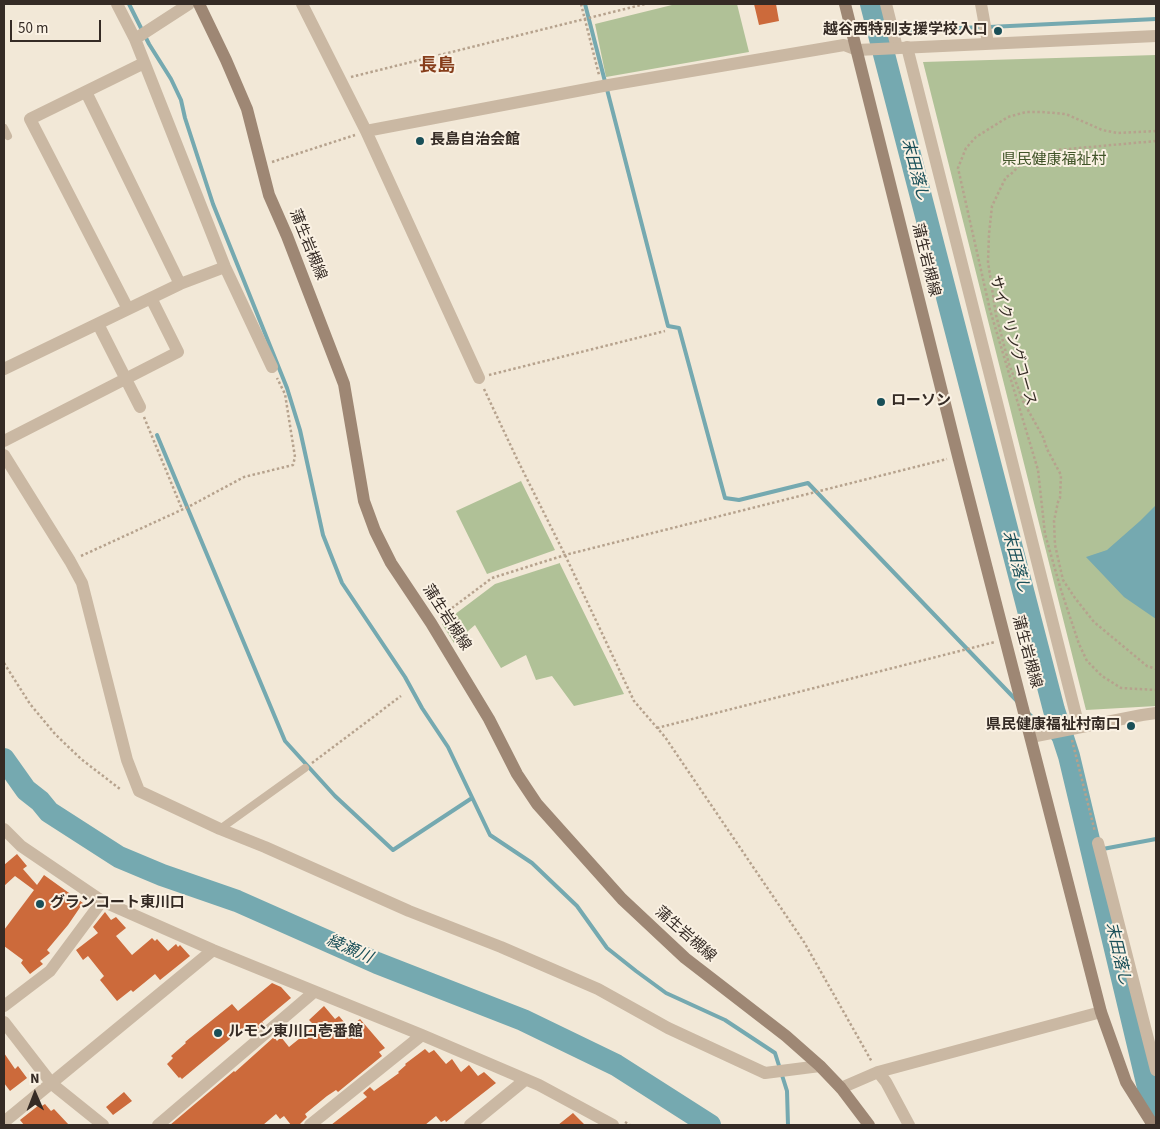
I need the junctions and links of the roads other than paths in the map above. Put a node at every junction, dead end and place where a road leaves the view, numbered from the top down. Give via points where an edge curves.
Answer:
1 (117, 4) edge
2 (189, 4) edge
3 (199, 4) edge
4 (302, 4) edge
5 (845, 4) edge
6 (886, 4) edge
7 (981, 4) edge
8 (1156, 36) edge
9 (135, 39) junction
10 (988, 43) junction
11 (902, 48) junction
12 (857, 50) junction
13 (144, 63) junction
14 (86, 92) junction
15 (4, 128) edge
16 (366, 131) junction
17 (8, 136) dead end
18 (225, 267) junction
19 (180, 284) junction
20 (151, 298) junction
21 (128, 309) junction
22 (98, 324) junction
23 (272, 367) road end
24 (4, 369) edge
25 (126, 378) junction
26 (479, 378) road end
27 (140, 407) road end
28 (4, 441) edge
29 (4, 455) edge
30 (1156, 713) edge
31 (1074, 728) junction
32 (1031, 737) junction
33 (305, 768) road end
34 (4, 828) edge
35 (220, 829) junction
36 (8, 842) edge
37 (1098, 843) road end
38 (102, 901) junction
39 (213, 950) junction
40 (314, 992) junction
41 (4, 1006) edge
42 (1101, 1012) junction
43 (4, 1022) edge
44 (422, 1035) junction
45 (820, 1066) junction
46 (1156, 1070) edge
47 (878, 1072) junction
48 (525, 1080) junction
49 (52, 1084) junction
50 (841, 1088) junction
51 (1153, 1119) edge
52 (4, 1122) edge
53 (103, 1125) edge
54 (158, 1125) edge
55 (310, 1125) edge
56 (470, 1125) edge
57 (613, 1125) edge
58 (869, 1125) edge
59 (910, 1125) edge

1 - 9 street
2 - 9 street
3 - 45 main road, 蒲生岩槻線 via 247,109 268,194 344,384 364,501 391,563 489,719 517,774 543,811 622,899 662,938
4 - 16 street
5 - 12 main road, 蒲生岩槻線
6 - 11 street
7 - 10 street
8 - 10 street
9 - 13 street
10 - 11 street
11 - 12 street
11 - 31 street
12 - 16 street via 844,44
12 - 32 main road, 蒲生岩槻線
13 - 14 street
13 - 18 street
14 - 19 street
14 - 21 street via 30,119
15 - 17 lane
16 - 26 street
18 - 19 street
18 - 23 street
19 - 20 street
20 - 21 street
20 - 25 street via 178,352
21 - 22 street
22 - 24 street
22 - 25 street
25 - 27 street
25 - 28 street
29 - 35 street via 82,583 127,760 139,791
30 - 31 street
31 - 32 street
32 - 42 main road, 蒲生岩槻線
33 - 35 lane
34 - 36 street
35 - 45 street via 598,989 668,1028 765,1073
36 - 38 street via 21,846
37 - 46 street
38 - 39 street
38 - 41 street via 50,971
39 - 40 street
39 - 49 street
40 - 44 street
40 - 54 street
42 - 47 street
42 - 51 main road, 蒲生岩槻線 via 1126,1082
43 - 49 street
44 - 48 street
44 - 55 street
45 - 50 main road, 蒲生岩槻線
47 - 50 street
47 - 59 street
48 - 56 street
48 - 57 street
49 - 52 street
49 - 53 street
50 - 58 main road, 蒲生岩槻線

